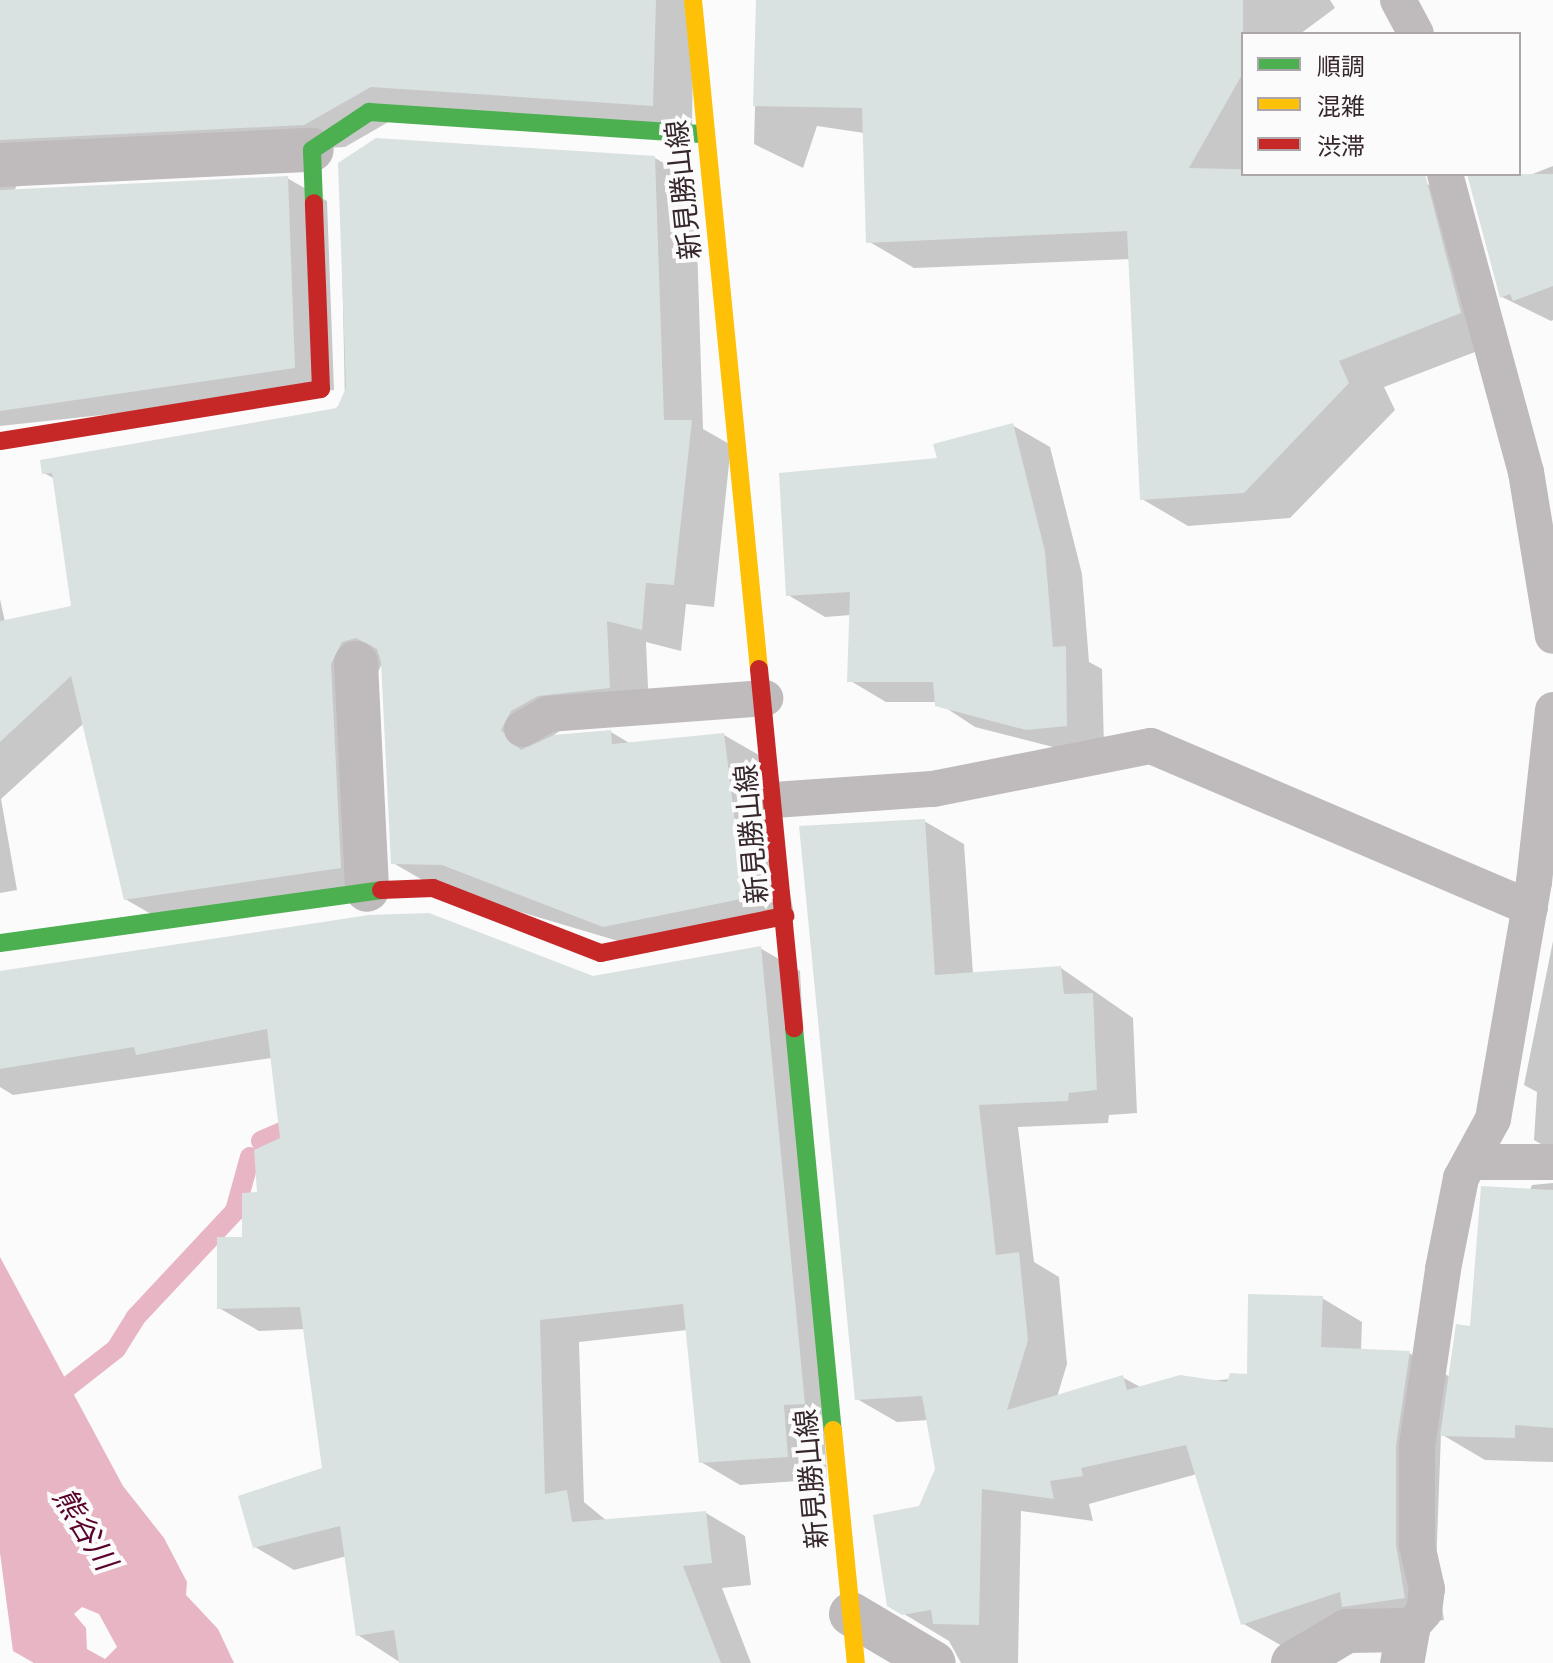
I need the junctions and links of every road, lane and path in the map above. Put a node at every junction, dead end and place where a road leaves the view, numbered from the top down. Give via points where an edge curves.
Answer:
1 (693, 0) edge
2 (1398, 0) edge
3 (1415, 32) edge
4 (704, 134) junction
5 (312, 150) junction
6 (0, 165) edge
7 (1446, 176) edge
8 (0, 441) edge
9 (1553, 636) edge
10 (356, 663) dead end
11 (765, 698) junction
12 (1553, 710) edge
13 (522, 729) dead end
14 (774, 800) junction
15 (367, 890) junction
16 (1530, 908) junction
17 (785, 916) junction
18 (0, 943) edge
19 (1470, 1162) junction
20 (1553, 1162) edge
21 (851, 1614) junction
22 (1405, 1646) edge
23 (856, 1663) edge
24 (934, 1663) edge
25 (1293, 1663) edge

1 - 4 street, 新見勝山線
2 - 3 lane
4 - 5 street via 369,112
4 - 11 street, 新見勝山線
5 - 6 street
5 - 8 street via 321,389
7 - 9 lane via 1526,472
10 - 15 street
11 - 13 lane via 548,714
11 - 14 street, 新見勝山線
12 - 16 lane
14 - 16 lane via 933,789 1151,746
14 - 17 street, 新見勝山線
15 - 17 street via 433,888 601,953
15 - 18 street
16 - 19 lane via 1493,1119
17 - 21 street, 新見勝山線
19 - 20 lane
19 - 22 lane via 1443,1269 1417,1446 1417,1545 1427,1589 1424,1612
21 - 23 street, 新見勝山線
21 - 24 street
22 - 25 street via 1347,1631

